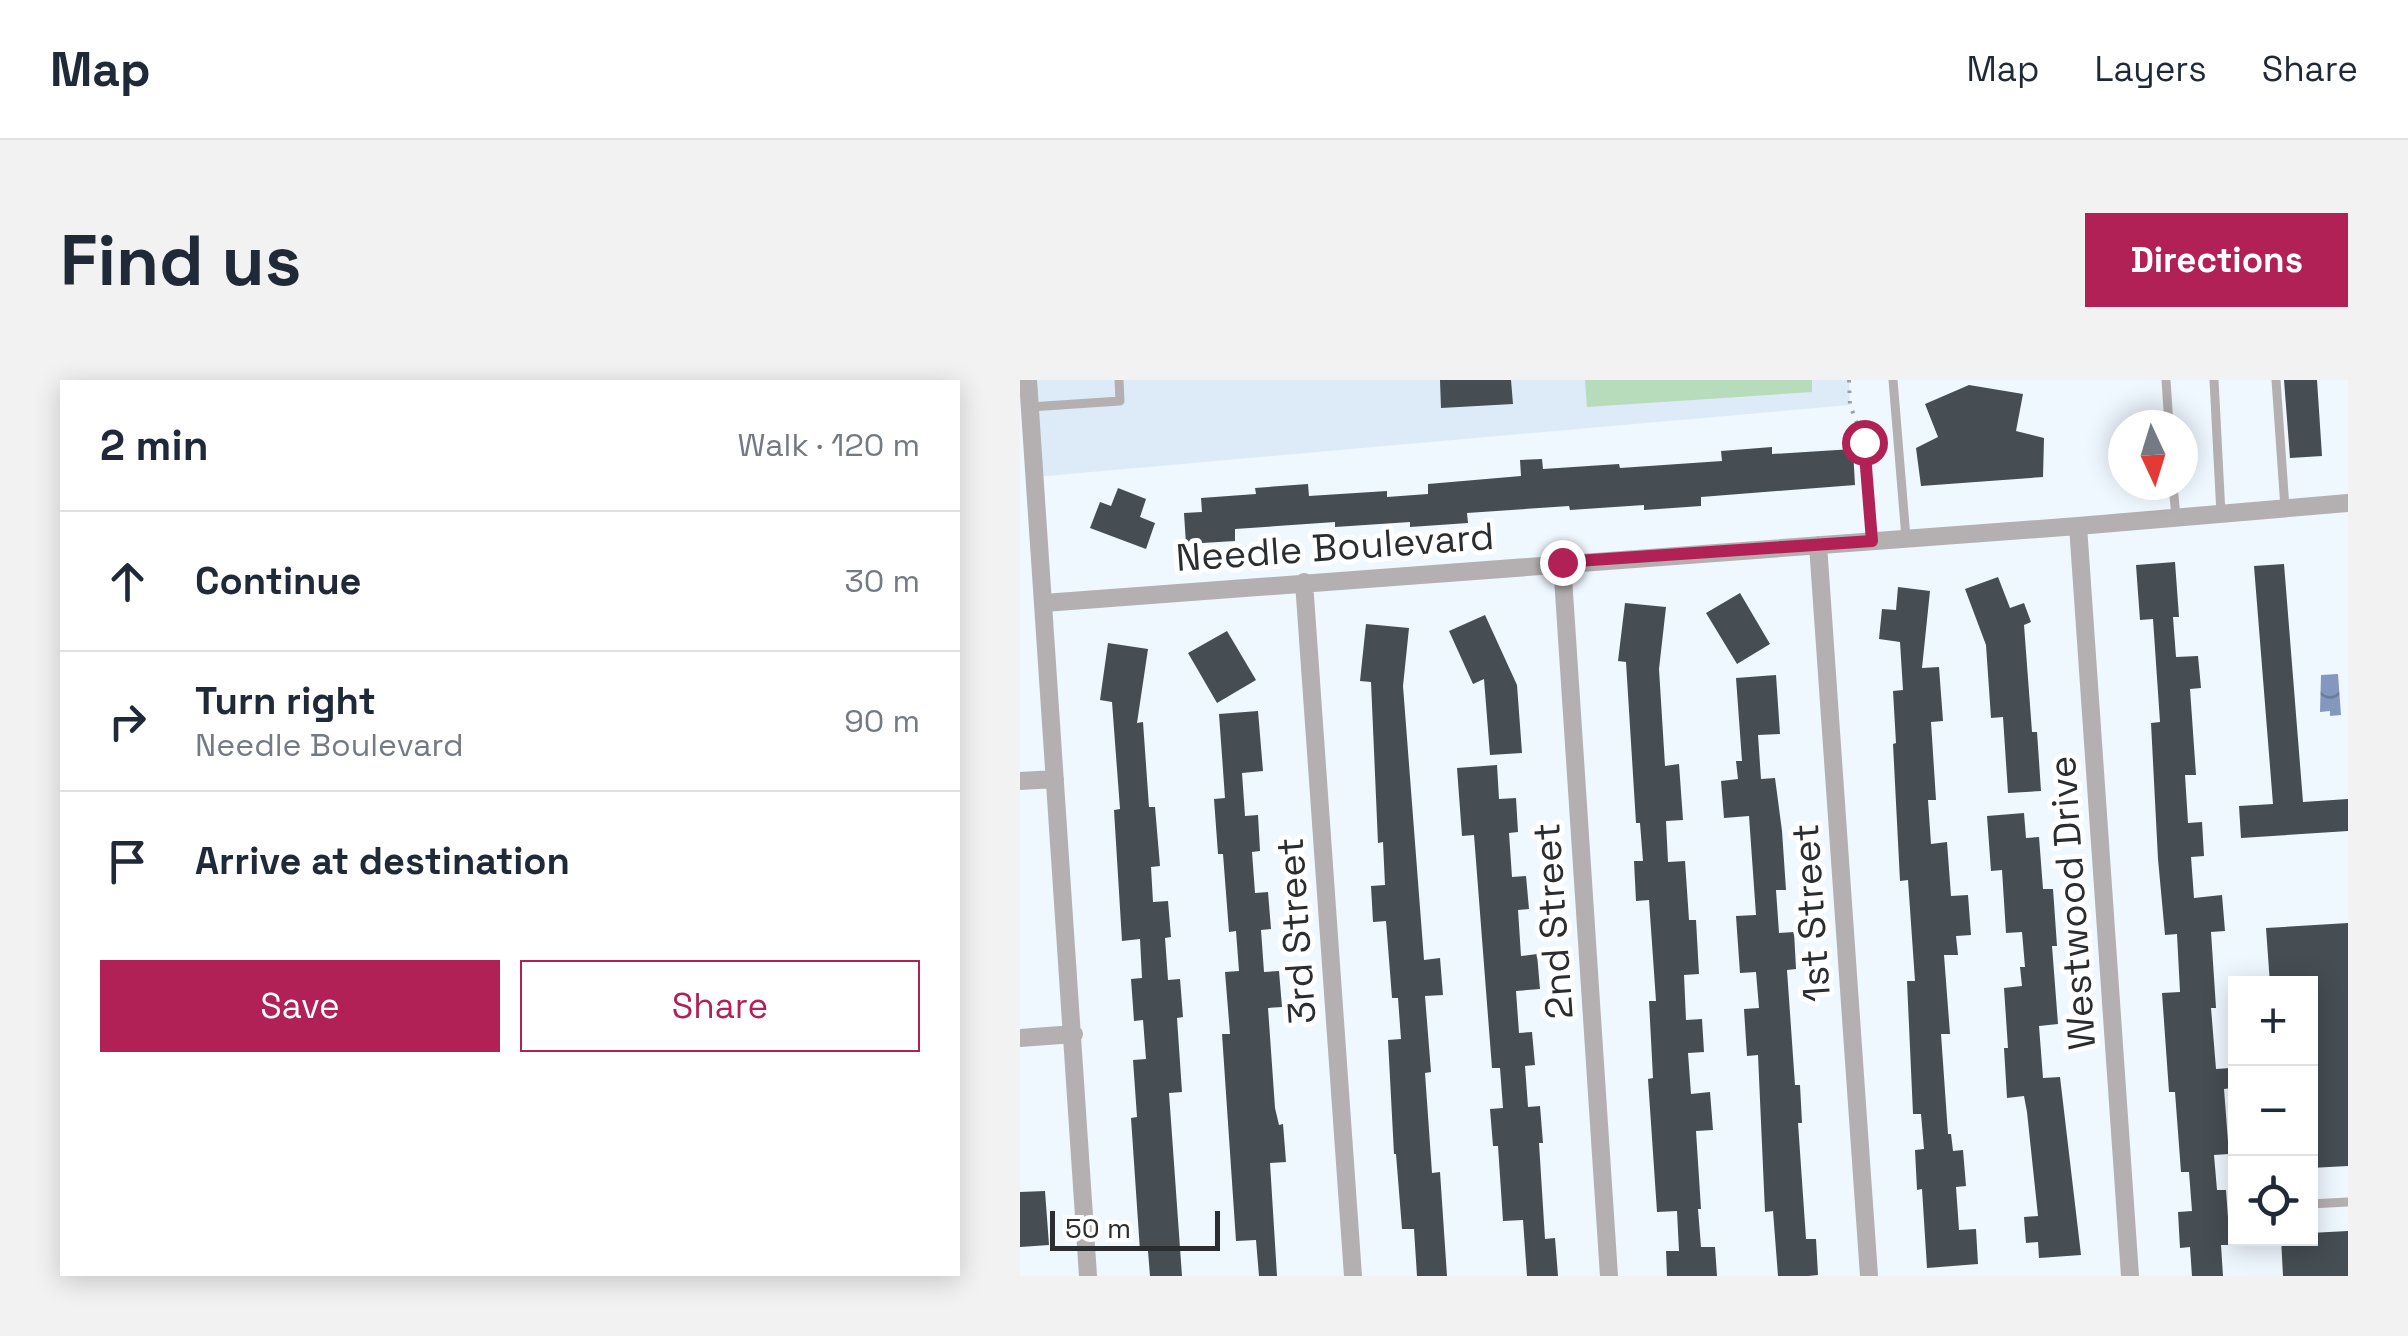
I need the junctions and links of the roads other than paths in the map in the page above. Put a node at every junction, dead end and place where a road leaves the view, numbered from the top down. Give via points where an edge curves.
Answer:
1 (1028, 380) edge
2 (1118, 380) edge
3 (1893, 380) edge
4 (2166, 380) edge
5 (2214, 380) edge
6 (2276, 380) edge
7 (1030, 407) junction
8 (2168, 410) edge
9 (2175, 500) edge
10 (2348, 502) edge
11 (2285, 508) junction
12 (2221, 514) junction
13 (1029, 515) edge
14 (2176, 518) junction
15 (2078, 526) junction
16 (1906, 538) junction
17 (1818, 544) junction
18 (1562, 562) junction
19 (1304, 582) junction
20 (1044, 603) junction
21 (1055, 779) junction
22 (1020, 782) edge
23 (1074, 1034) junction
24 (1020, 1038) edge
25 (2348, 1202) edge
26 (2318, 1204) edge
27 (1088, 1276) edge
28 (1353, 1276) edge
29 (1609, 1276) edge
30 (1869, 1276) edge
31 (2130, 1276) edge

1 - 7 street
2 - 7 lane via 1120,401
3 - 16 lane
4 - 8 lane
5 - 12 lane
6 - 11 lane
7 - 13 street
9 - 14 lane
10 - 11 street, Needle Boulevard
11 - 12 street, Needle Boulevard
12 - 14 street, Needle Boulevard
13 - 20 street
14 - 15 street, Needle Boulevard
15 - 16 street, Needle Boulevard
15 - 31 street, Westwood Drive
16 - 17 street, Needle Boulevard
17 - 18 street, Needle Boulevard
17 - 30 street, 1st Street
18 - 19 street, Needle Boulevard
18 - 29 street, 2nd Street
19 - 20 street, Needle Boulevard
19 - 28 street, 3rd Street
20 - 21 street
21 - 22 street
21 - 23 street
23 - 24 street
23 - 27 street
25 - 26 lane

